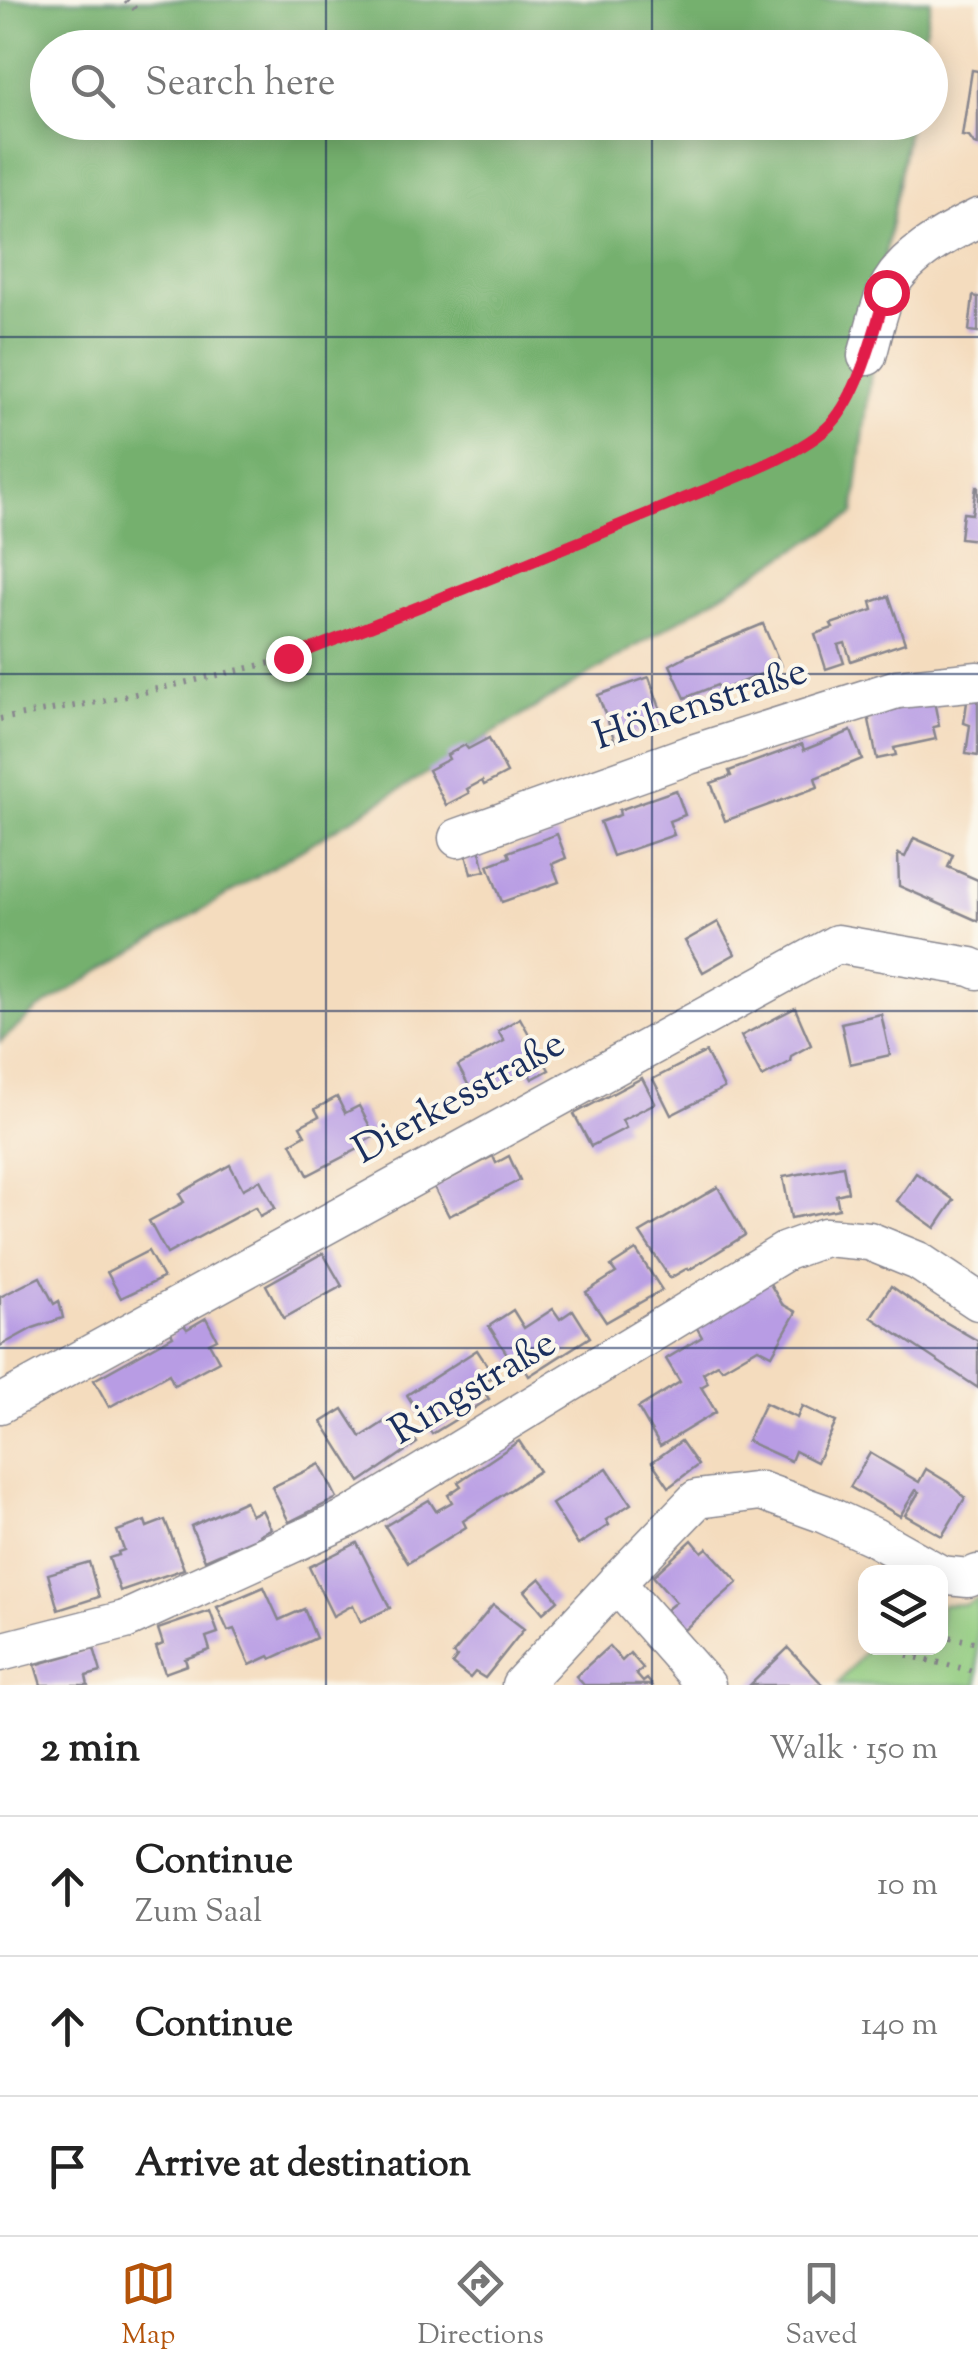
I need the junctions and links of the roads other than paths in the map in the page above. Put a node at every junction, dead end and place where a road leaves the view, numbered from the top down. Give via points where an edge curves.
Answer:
1 (978, 218) edge
2 (868, 356) road end
3 (978, 681) edge
4 (458, 838) dead end
5 (978, 970) edge
6 (978, 1301) edge
7 (0, 1404) edge
8 (922, 1565) edge
9 (978, 1574) edge
10 (948, 1575) edge
11 (616, 1583) junction
12 (0, 1652) edge
13 (521, 1685) edge
14 (706, 1685) edge

1 - 2 street via 913,258 886,292
3 - 4 street, Höhenstraße via 897,689
5 - 7 street, Dierkesstraße via 838,944
6 - 12 street, Ringstraße via 918,1261 869,1240 824,1238 786,1251 350,1517 125,1620
8 - 11 street via 822,1512 761,1491 697,1499
9 - 10 street
11 - 13 street
11 - 14 street

